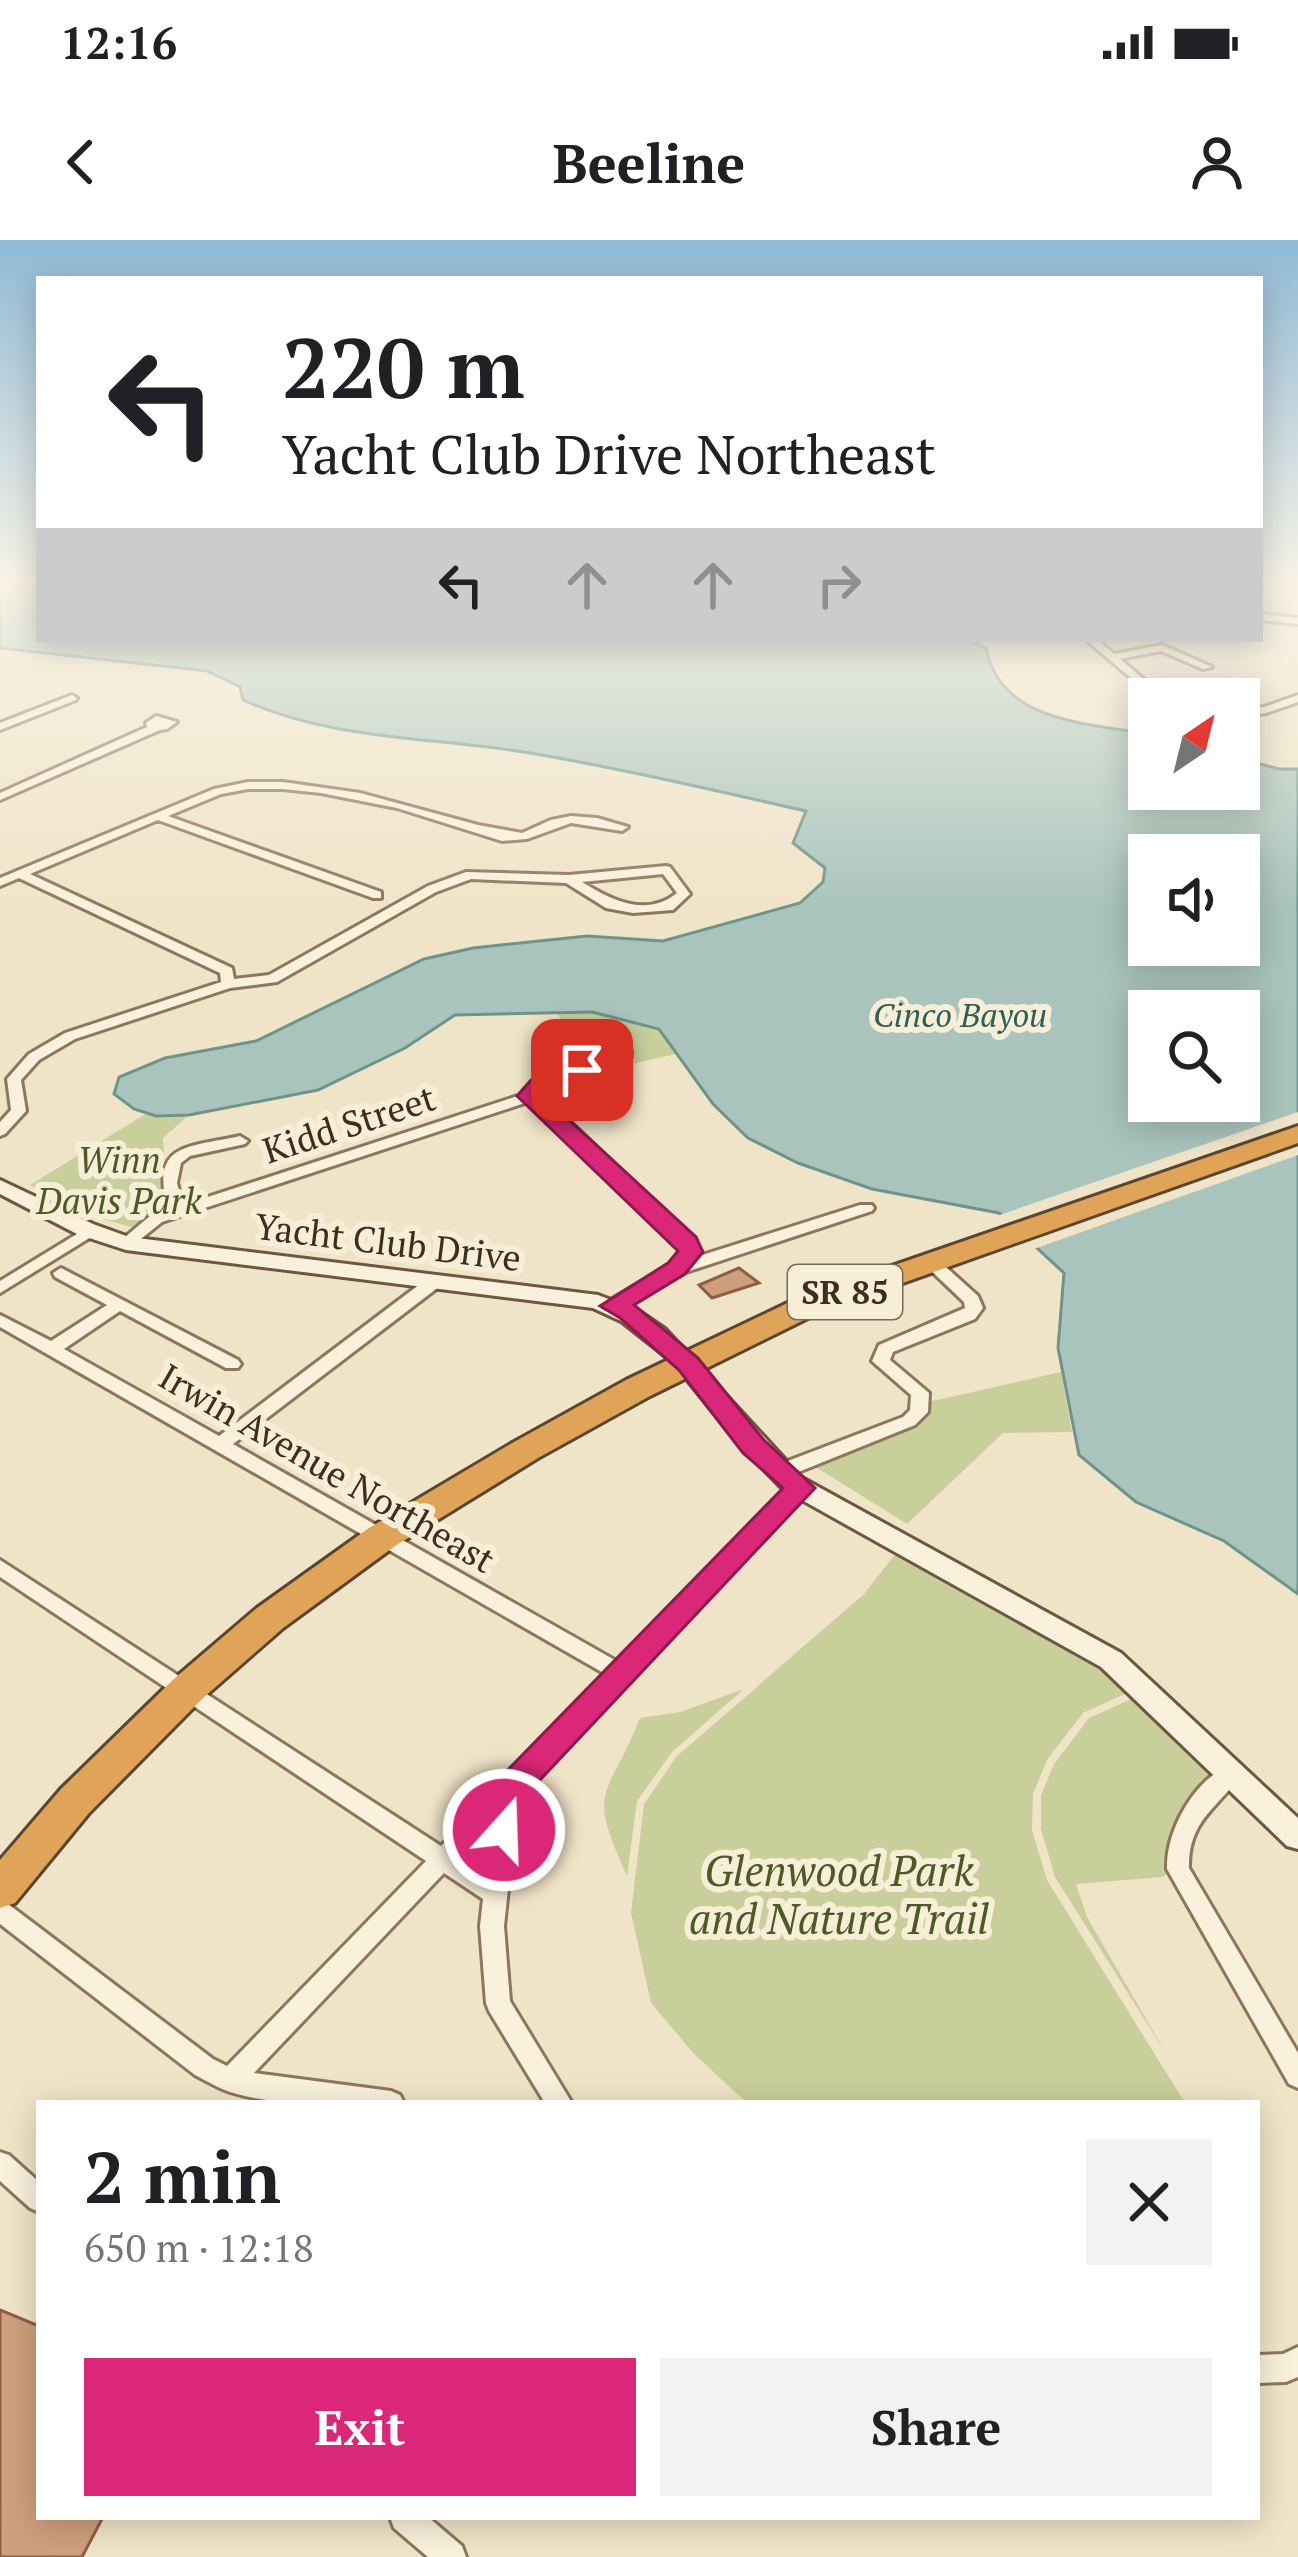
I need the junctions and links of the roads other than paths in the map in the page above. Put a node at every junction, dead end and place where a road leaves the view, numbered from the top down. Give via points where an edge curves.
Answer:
1 (72, 698) dead end
2 (1298, 698) edge
3 (1260, 711) edge
4 (0, 727) edge
5 (157, 727) dead end
6 (0, 797) edge
7 (157, 816) junction
8 (622, 827) dead end
9 (20, 874) junction
10 (569, 879) junction
11 (0, 882) edge
12 (377, 896) dead end
13 (228, 984) junction
14 (626, 1054) dead end
15 (529, 1096) junction
16 (0, 1131) edge
17 (1298, 1134) edge
18 (241, 1141) dead end
19 (0, 1186) edge
20 (175, 1208) junction
21 (866, 1208) dead end
22 (90, 1231) junction
23 (126, 1243) junction
24 (931, 1263) junction
25 (674, 1270) junction
26 (61, 1273) dead end
27 (434, 1282) junction
28 (0, 1288) edge
29 (120, 1304) junction
30 (613, 1306) junction
31 (0, 1320) edge
32 (51, 1349) junction
33 (232, 1364) dead end
34 (688, 1364) junction
35 (220, 1445) junction
36 (790, 1480) junction
37 (382, 1537) junction
38 (0, 1567) edge
39 (622, 1673) junction
40 (189, 1688) junction
41 (1231, 1773) junction
42 (507, 1793) junction
43 (1298, 1838) edge
44 (442, 1860) junction
45 (0, 1889) edge
46 (496, 1895) junction
47 (0, 1911) edge
48 (1298, 2076) edge
49 (230, 2080) junction
50 (370, 2100) edge
51 (557, 2100) edge
52 (0, 2164) edge
53 (36, 2196) edge
54 (1298, 2361) edge
55 (1260, 2369) edge
56 (408, 2520) edge
57 (451, 2557) edge

1 - 4 street
2 - 3 street
5 - 6 street
7 - 8 street via 218,790 255,785 351,795 510,837 571,820
7 - 9 street
7 - 12 street
9 - 11 street
9 - 13 street via 227,971
10 - 10 street via 618,908 668,907 684,894 666,870
10 - 13 street via 470,874 272,979
13 - 16 street via 47,1047 14,1078 19,1112
14 - 15 street, Kidd Street via 539,1085
15 - 20 street, Kidd Street
15 - 25 street via 687,1242 690,1252
17 - 24 highway, SR 85
18 - 20 street via 179,1156 169,1183
19 - 22 main road, Yacht Club Drive
20 - 23 street, Kidd Street
21 - 25 street
22 - 23 main road, Yacht Club Drive
22 - 28 street
23 - 27 main road, Yacht Club Drive
24 - 34 highway, SR 85 via 807,1306
24 - 36 street via 974,1308 885,1349 881,1361 920,1394 920,1412
25 - 30 street
26 - 29 street
27 - 30 main road, Yacht Club Drive
27 - 35 street
29 - 32 street
29 - 33 street
30 - 34 main road, Yacht Club Drive
31 - 32 street, Irwin Avenue Northeast
32 - 35 street, Irwin Avenue Northeast
34 - 36 main road, Yacht Club Drive
34 - 37 highway, SR 85
35 - 37 street, Irwin Avenue Northeast
36 - 39 street
36 - 41 main road via 1089,1644
37 - 39 street, Irwin Avenue Northeast
37 - 40 highway, SR 85
38 - 40 street
39 - 42 street
40 - 44 street
40 - 45 highway, SR 85
41 - 43 main road
41 - 48 street via 1184,1829 1178,1869
42 - 44 street
42 - 46 street
44 - 46 street
44 - 49 street
46 - 51 street via 498,2003
47 - 49 street
49 - 50 street
52 - 53 street
54 - 55 street
56 - 57 street

